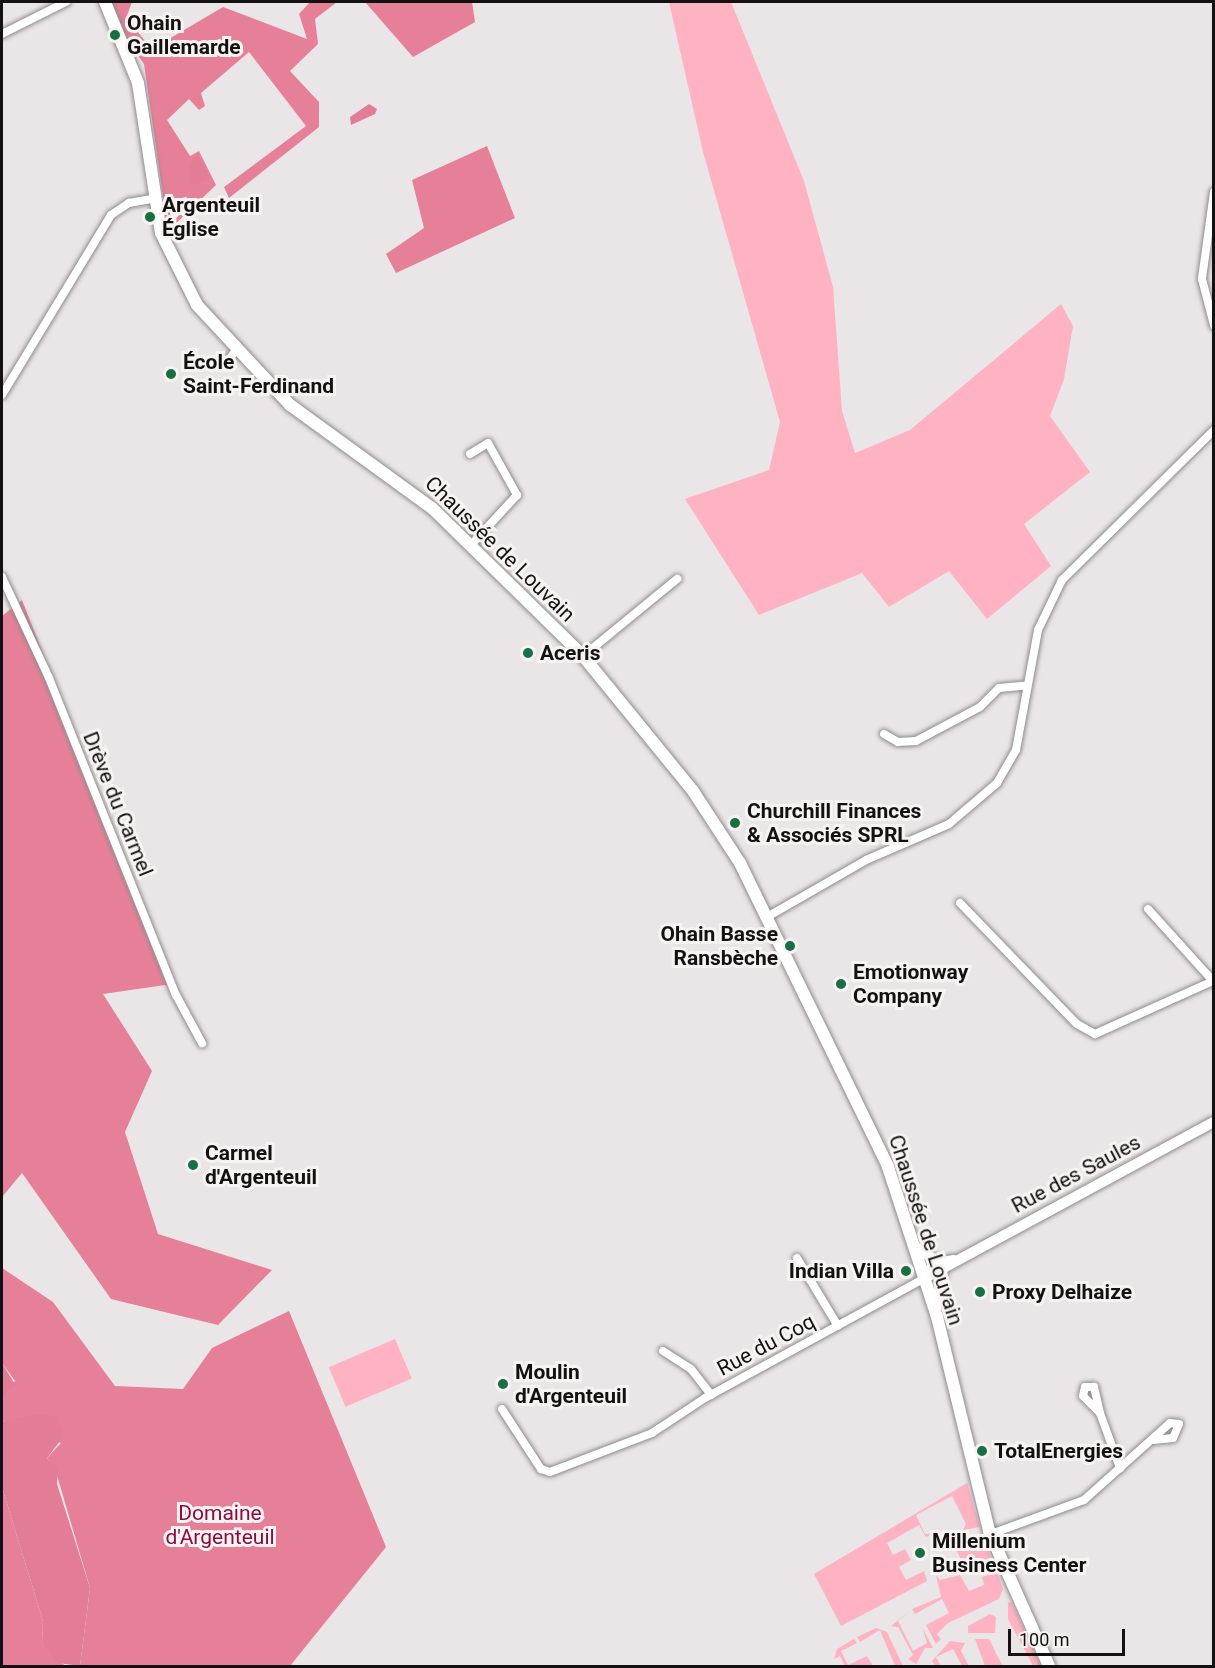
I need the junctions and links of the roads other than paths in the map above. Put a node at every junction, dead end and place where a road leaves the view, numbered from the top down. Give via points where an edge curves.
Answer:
1 (66, 2) edge
2 (105, 2) edge
3 (2, 34) edge
4 (1214, 192) edge
5 (156, 198) junction
6 (1214, 325) edge
7 (236, 350) junction
8 (228, 361) dead end
9 (2, 395) edge
10 (1214, 430) edge
11 (470, 454) dead end
12 (471, 545) junction
13 (2, 577) edge
14 (677, 579) dead end
15 (583, 656) junction
16 (1024, 686) junction
17 (884, 735) dead end
18 (960, 903) dead end
19 (1148, 909) dead end
20 (768, 917) junction
21 (1213, 981) edge
22 (202, 1043) dead end
23 (1214, 1122) edge
24 (916, 1247) junction
25 (797, 1258) dead end
26 (941, 1266) junction
27 (925, 1278) junction
28 (937, 1317) junction
29 (838, 1326) junction
30 (663, 1351) dead end
31 (711, 1395) junction
32 (502, 1409) dead end
33 (1100, 1413) dead end
34 (1153, 1440) dead end
35 (1120, 1468) junction
36 (991, 1534) junction
37 (1049, 1666) edge

1 - 3 street
2 - 5 main road, Chaussée de Louvain via 138,83
4 - 6 street via 1202,286
5 - 7 main road, Chaussée de Louvain via 161,233 178,274
5 - 9 street via 129,203 111,215
7 - 8 street
7 - 12 main road, Chaussée de Louvain via 290,405 408,488
10 - 16 street via 1062,580 1042,619
11 - 12 street via 488,443 517,495
12 - 15 main road, Chaussée de Louvain
13 - 22 street, Drève du Carmel via 49,678 176,995
14 - 15 street
15 - 20 main road, Chaussée de Louvain via 693,791
16 - 17 street via 999,688 980,707 916,741 898,742
16 - 20 street via 1012,762 969,811 928,835 866,860
18 - 21 street via 1077,1024 1095,1034
19 - 21 street
20 - 24 main road, Chaussée de Louvain via 888,1167
23 - 26 street, Rue des Saules
24 - 26 street
24 - 27 main road, Chaussée de Louvain
25 - 29 street, Rue du Coq
26 - 27 street, Rue des Saules
26 - 28 street
27 - 28 main road, Chaussée de Louvain
27 - 29 street, Rue du Coq
28 - 36 main road, Chaussée de Louvain
29 - 31 street, Rue du Coq
30 - 31 street, Rue du Coq via 691,1369
31 - 32 street, Rue du Coq via 652,1433 546,1472
33 - 35 street
34 - 35 street
35 - 36 street via 1072,1507
36 - 37 main road, Chaussée de Louvain

